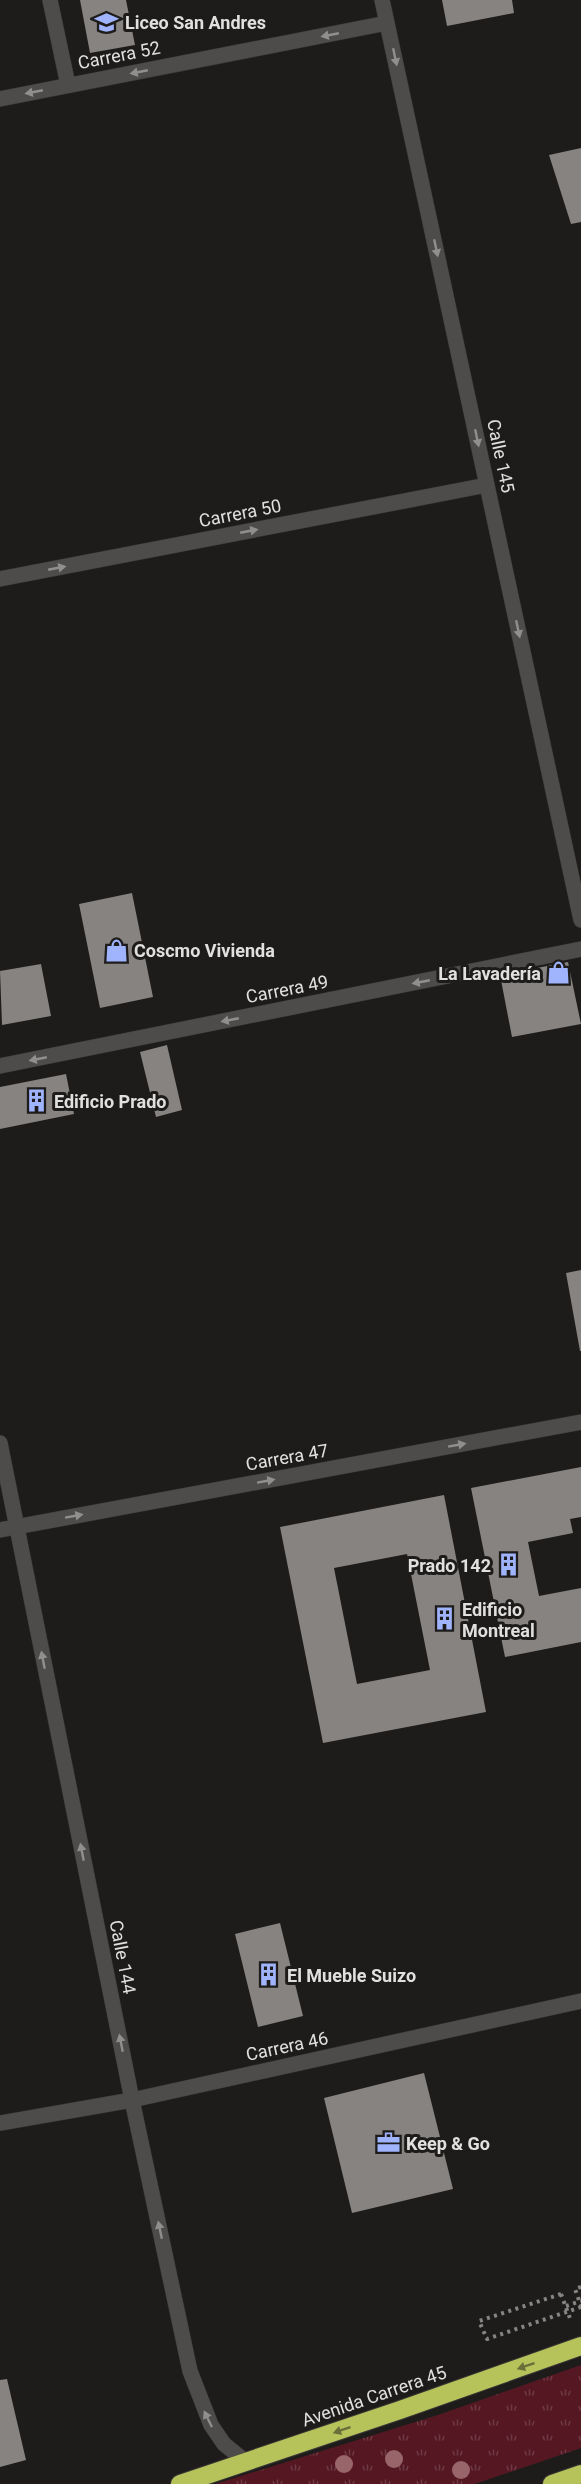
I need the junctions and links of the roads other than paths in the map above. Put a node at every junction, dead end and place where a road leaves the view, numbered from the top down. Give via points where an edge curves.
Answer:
1 (50, 0) edge
2 (382, 0) edge
3 (387, 23) junction
4 (68, 85) junction
5 (0, 99) edge
6 (487, 485) junction
7 (0, 579) edge
8 (581, 920) edge
9 (581, 950) edge
10 (0, 1066) edge
11 (581, 1422) edge
12 (0, 1443) edge
13 (16, 1527) junction
14 (0, 1530) edge
15 (581, 2001) edge
16 (132, 2100) junction
17 (0, 2122) edge
18 (581, 2346) edge
19 (246, 2462) junction
20 (581, 2474) edge
21 (180, 2484) edge
22 (552, 2484) edge

1 - 4 street
2 - 3 street, Calle 145
3 -> 4 street, Carrera 52
3 -> 6 street, Calle 145
4 -> 5 street, Carrera 52
7 -> 6 street, Carrera 50
6 -> 8 street, Calle 145
9 -> 10 street, Carrera 49
13 -> 11 street, Carrera 47
12 - 13 street, Calle 144
13 - 14 street, Carrera 47
16 -> 13 street, Calle 144
15 - 16 street, Carrera 46
16 - 17 street, Carrera 46
19 -> 16 street, Calle 144 via 211,2425 190,2371
18 -> 19 highway, Avenida Carrera 45
19 - 21 highway, Avenida Carrera 45
20 - 22 highway

